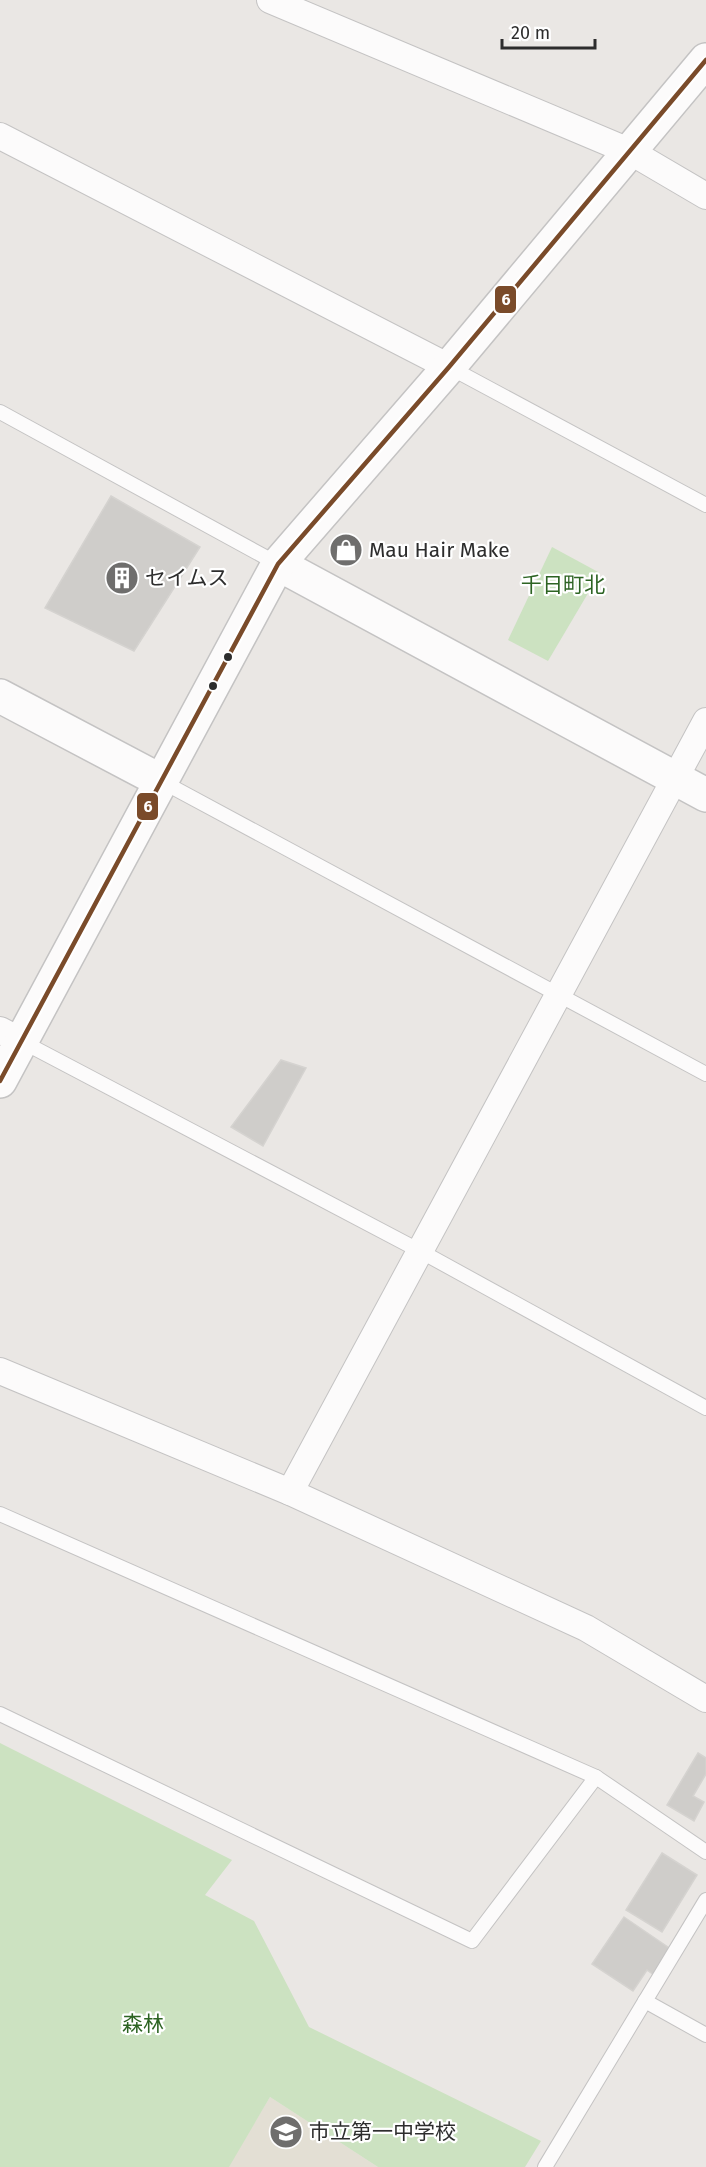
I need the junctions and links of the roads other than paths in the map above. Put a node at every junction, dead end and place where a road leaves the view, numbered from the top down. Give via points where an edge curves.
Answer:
1 (270, 0) edge
2 (706, 60) edge
3 (0, 136) edge
4 (631, 152) junction
5 (706, 196) edge
6 (449, 367) junction
7 (0, 412) edge
8 (706, 505) edge
9 (278, 564) junction
10 (0, 696) edge
11 (706, 721) edge
12 (675, 778) junction
13 (161, 781) junction
14 (706, 795) edge
15 (558, 994) junction
16 (11, 1035) edge
17 (706, 1074) edge
18 (0, 1081) edge
19 (420, 1251) junction
20 (0, 1371) edge
21 (706, 1408) edge
22 (290, 1492) junction
23 (0, 1514) edge
24 (706, 1699) edge
25 (0, 1713) edge
26 (596, 1777) junction
27 (706, 1852) edge
28 (706, 1900) edge
29 (645, 2001) junction
30 (706, 2035) edge
31 (545, 2167) edge

1 - 4 street
2 - 4 main road
3 - 6 street
4 - 5 street
4 - 6 main road
6 - 8 lane
6 - 9 main road
7 - 9 lane
9 - 12 main road
9 - 13 main road
10 - 13 main road
11 - 12 street
12 - 14 main road
12 - 15 street
13 - 15 lane
13 - 16 main road
15 - 17 lane
15 - 19 street
16 - 18 main road
16 - 19 lane
19 - 21 lane
19 - 22 street
20 - 22 street
22 - 24 street via 586,1628
23 - 26 lane
25 - 26 lane via 472,1941
26 - 27 lane
28 - 29 lane
29 - 30 lane
29 - 31 lane

